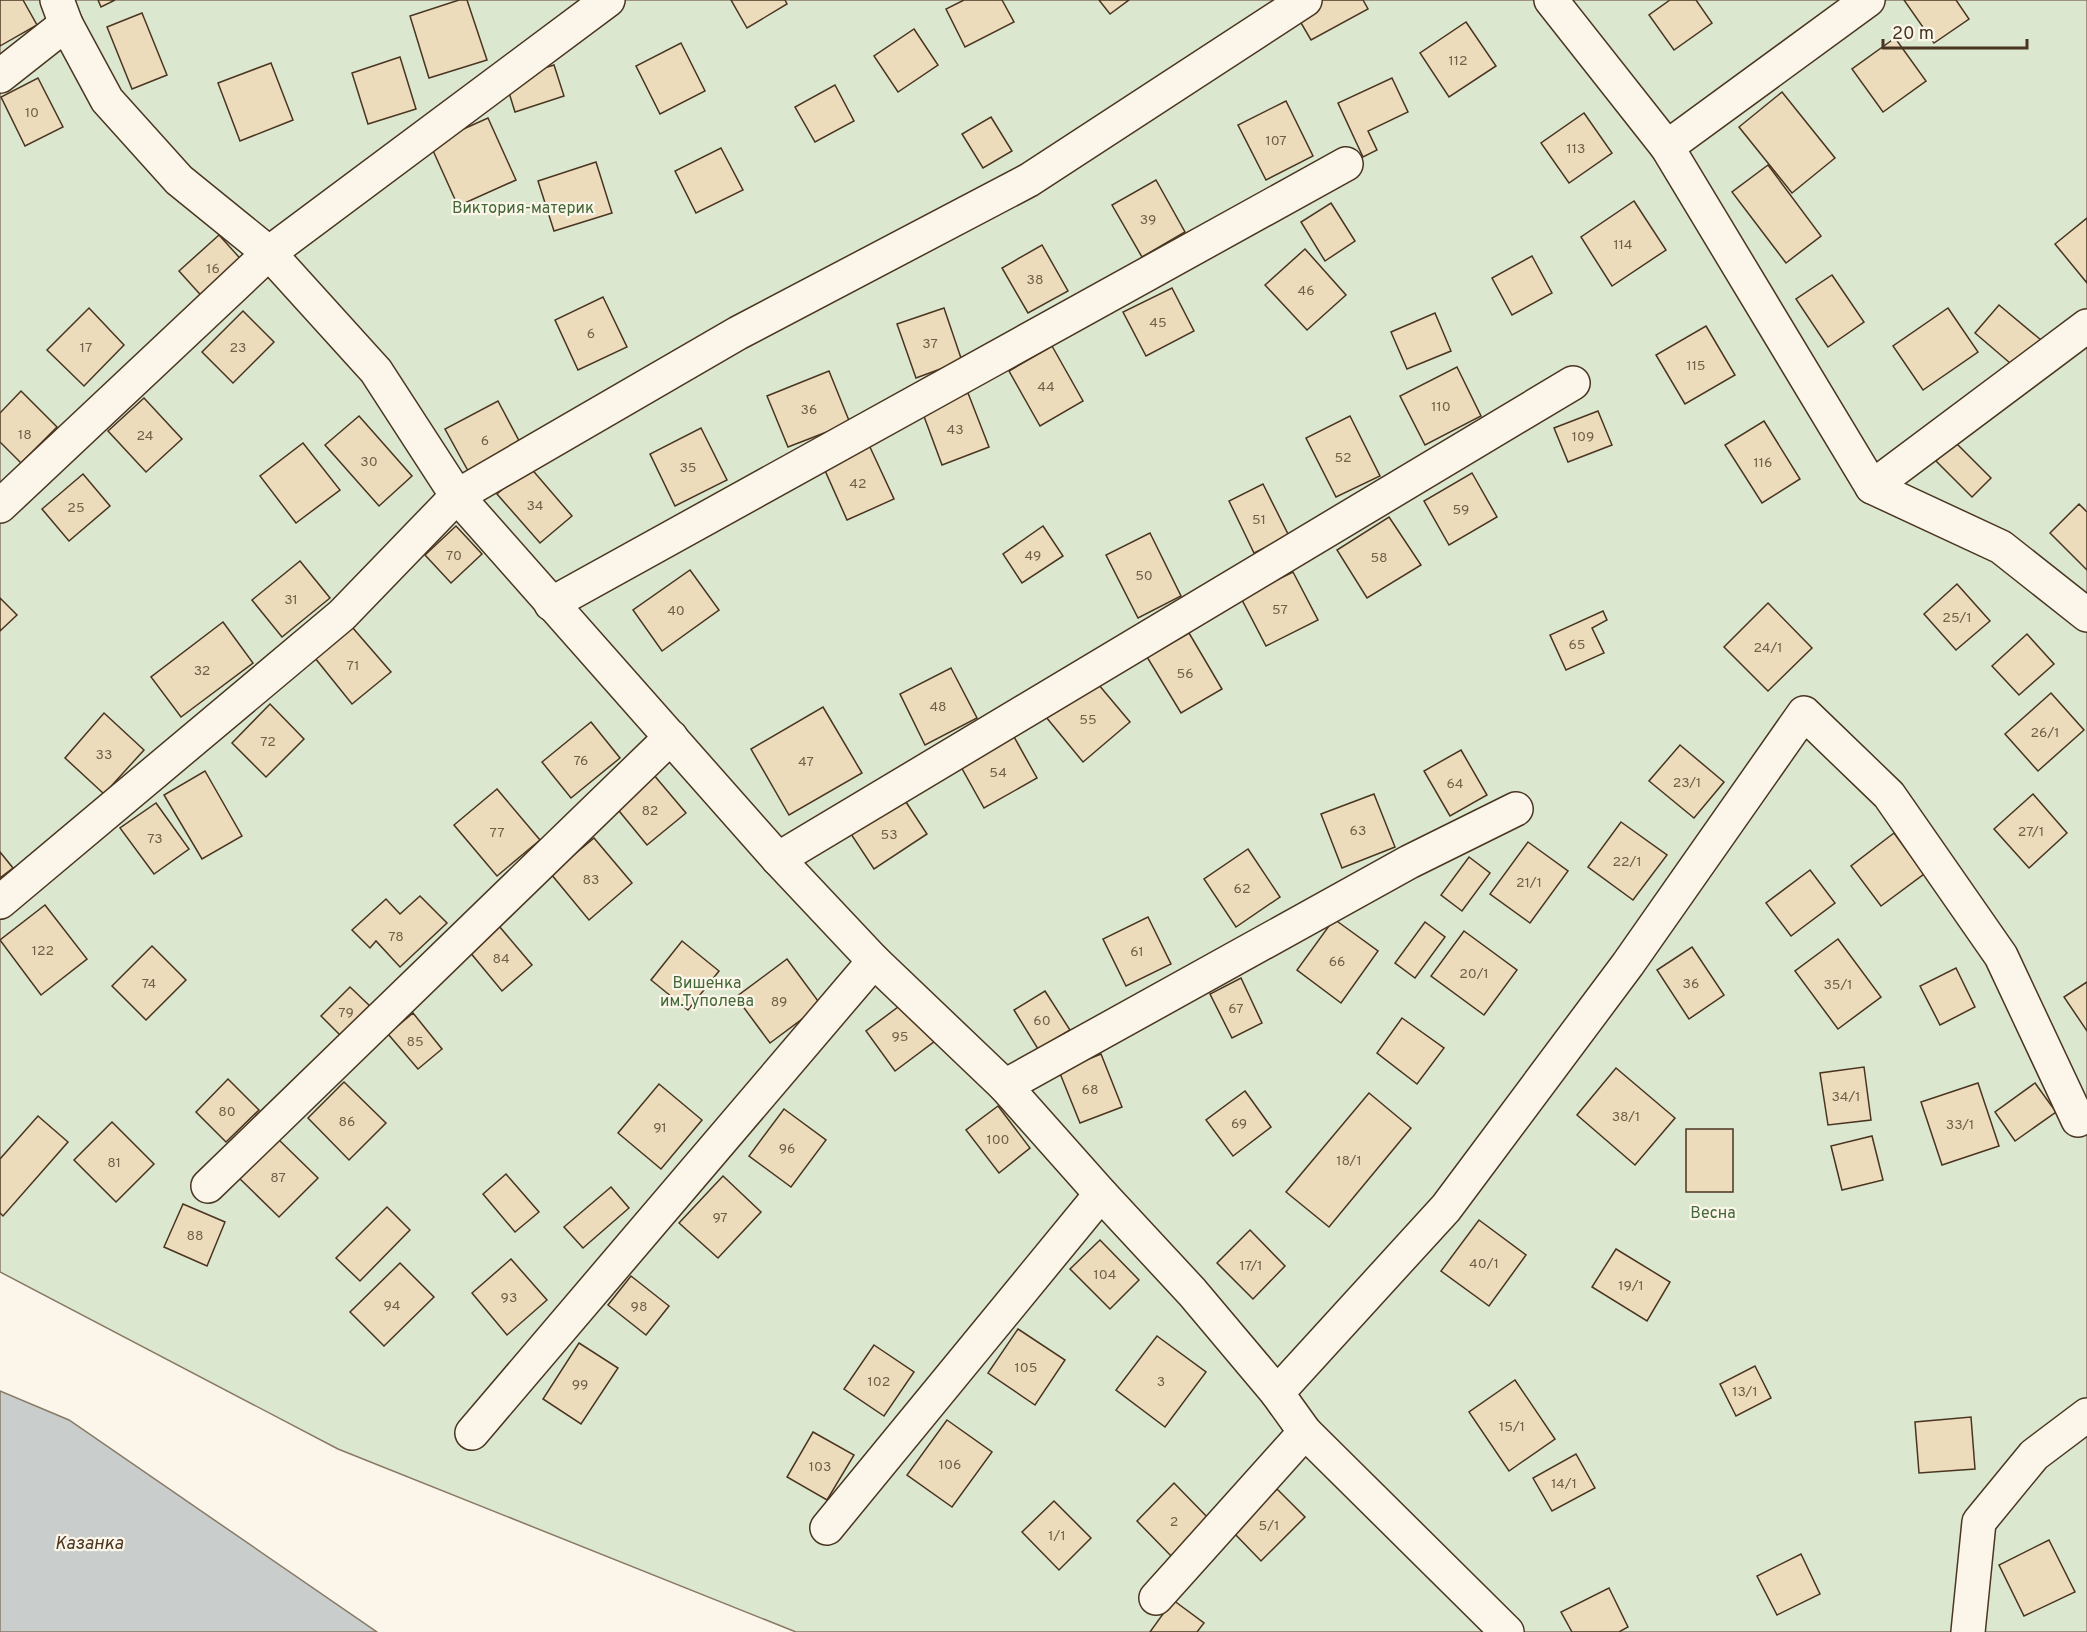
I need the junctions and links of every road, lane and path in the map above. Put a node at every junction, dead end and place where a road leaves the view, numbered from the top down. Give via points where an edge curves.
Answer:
1 (608, 0) edge
2 (1305, 0) edge
3 (1551, 0) edge
4 (1868, 0) edge
5 (61, 12) edge
6 (0, 76) edge
7 (1667, 147) junction
8 (1346, 164) dead end
9 (269, 253) junction
10 (2087, 326) edge
11 (1572, 383) dead end
12 (1872, 487) junction
13 (457, 496) junction
14 (0, 506) edge
15 (551, 604) junction
16 (2087, 615) edge
17 (671, 737) junction
18 (1516, 809) dead end
19 (778, 859) junction
20 (0, 902) edge
21 (874, 961) junction
22 (1005, 1086) junction
23 (2078, 1120) dead end
24 (208, 1186) dead end
25 (1101, 1194) junction
26 (1277, 1392) junction
27 (2087, 1414) edge
28 (1305, 1432) junction
29 (472, 1433) dead end
30 (827, 1528) dead end
31 (1156, 1598) dead end
32 (1507, 1632) edge
33 (1968, 1632) edge

1 - 9 lane
2 - 13 lane via 1029,180 738,333
3 - 7 lane
4 - 7 lane
5 - 6 lane
5 - 9 lane via 107,100 179,180
7 - 12 lane
8 - 15 lane
9 - 13 lane via 376,371
9 - 14 lane
10 - 12 lane
11 - 19 lane
12 - 16 lane via 2001,547
13 - 15 lane
13 - 20 lane via 342,615
15 - 17 lane
17 - 19 lane
17 - 24 lane
18 - 22 lane via 1409,862
19 - 21 lane
21 - 22 lane
21 - 29 lane
22 - 25 lane
23 - 26 lane via 2001,956 1889,795 1804,714 1629,963 1446,1208
25 - 26 lane
25 - 30 lane
26 - 28 lane
27 - 33 lane via 2034,1455 1979,1522
28 - 31 lane
28 - 32 lane

